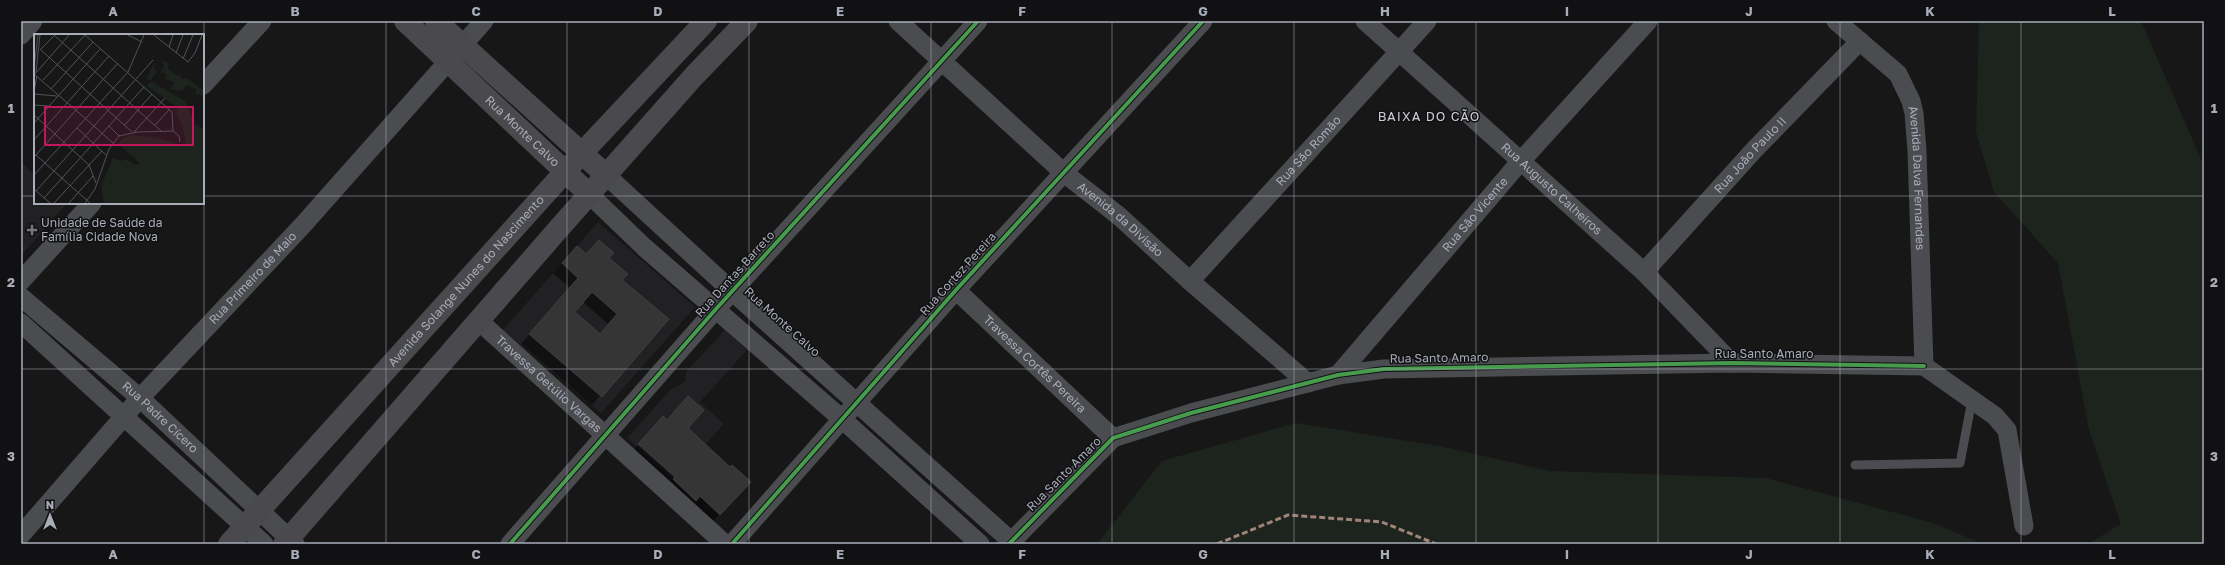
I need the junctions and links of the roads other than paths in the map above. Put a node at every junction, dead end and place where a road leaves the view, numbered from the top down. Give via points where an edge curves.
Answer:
1 (33, 21) edge
2 (262, 21) edge
3 (405, 21) edge
4 (436, 21) edge
5 (484, 21) edge
6 (706, 21) edge
7 (747, 21) edge
8 (898, 21) edge
9 (978, 21) edge
10 (1203, 21) edge
11 (1365, 21) edge
12 (1427, 21) edge
13 (1648, 21) edge
14 (1836, 21) edge
15 (21, 35) edge
16 (1860, 41) junction
17 (463, 45) junction
18 (1399, 53) junction
19 (943, 60) junction
20 (448, 62) junction
21 (204, 84) edge
22 (582, 153) junction
23 (1520, 162) junction
24 (567, 172) junction
25 (1064, 173) junction
26 (607, 176) junction
27 (590, 195) junction
28 (91, 204) edge
29 (1644, 272) junction
30 (21, 281) edge
31 (1190, 282) junction
32 (956, 290) junction
33 (733, 292) junction
34 (21, 297) edge
35 (716, 309) junction
36 (479, 321) junction
37 (21, 323) edge
38 (1732, 363) junction
39 (1924, 366) junction
40 (1338, 375) junction
41 (1308, 383) junction
42 (140, 398) junction
43 (1972, 400) junction
44 (856, 402) junction
45 (124, 416) junction
46 (842, 418) junction
47 (604, 436) junction
48 (1113, 438) junction
49 (1855, 465) dead end
50 (251, 519) junction
51 (2024, 526) dead end
52 (21, 535) edge
53 (289, 542) edge
54 (1010, 543) edge
55 (229, 544) edge
56 (264, 544) edge
57 (510, 544) edge
58 (725, 544) edge
59 (732, 544) edge
60 (980, 544) edge

1 - 15 street
2 - 21 street
3 - 20 main road, Rua Monte Calvo
4 - 17 main road, Rua Monte Calvo
5 - 17 street, Rua Primeiro de Maio
6 - 22 main road, Avenida Solange Nunes do Nascimento
7 - 26 main road via 694,76
8 - 19 street, Avenida da Divisão
9 - 19 street, Rua Dantas Barreto
10 - 25 street, Rua Cortez Pereira
11 - 18 street, Rua Augusto Calheiros
12 - 18 street, Rua São Romão
13 - 23 street, Rua São Vicente
14 - 16 street, Avenida Dalva Fernandes
16 - 29 street, Rua João Paulo II via 1754,150
16 - 39 street, Avenida Dalva Fernandes via 1898,74 1914,113
17 - 20 street, Rua Primeiro de Maio
17 - 22 main road, Rua Monte Calvo
18 - 23 street, Rua Augusto Calheiros
18 - 31 street, Rua São Romão
19 - 25 street, Avenida da Divisão
19 - 33 street, Rua Dantas Barreto
20 - 24 main road, Rua Monte Calvo
20 - 42 street, Rua Primeiro de Maio via 302,226
22 - 24 main road, Avenida Solange Nunes do Nascimento
22 - 26 main road, Rua Monte Calvo
23 - 29 street, Rua Augusto Calheiros
23 - 40 street, Rua São Vicente
24 - 27 main road, Rua Monte Calvo
24 - 50 main road, Avenida Solange Nunes do Nascimento
25 - 31 street, Avenida da Divisão via 1119,216
25 - 32 street, Rua Cortez Pereira
26 - 27 main road
26 - 33 street, Rua Monte Calvo
27 - 35 street, Rua Monte Calvo via 644,247
27 - 36 main road
28 - 30 street
29 - 38 street, Rua Augusto Calheiros
31 - 41 street, Avenida da Divisão
32 - 44 street, Rua Cortez Pereira
32 - 48 street, Travessa Cortês Pereira
33 - 35 street, Rua Dantas Barreto
33 - 44 street, Rua Monte Calvo
34 - 42 street, Rua Padre Cícero
35 - 46 street, Rua Monte Calvo
35 - 47 street, Rua Dantas Barreto
36 - 47 street, Travessa Getúlio Vargas
36 - 53 main road
37 - 45 street, Rua Padre Cícero
38 - 39 street, Rua Santo Amaro
38 - 40 street, Rua Santo Amaro via 1384,370
39 - 43 street
40 - 41 street, Rua Santo Amaro
41 - 48 street, Rua Santo Amaro via 1191,413
42 - 45 street, Rua Primeiro de Maio
42 - 50 street, Rua Padre Cícero
43 - 49 lane via 1960,463
43 - 51 street via 1995,416 2007,430
44 - 46 street, Rua Cortez Pereira
44 - 54 street, Rua Monte Calvo
45 - 50 street, Rua Padre Cícero
45 - 52 street, Rua Primeiro de Maio
46 - 59 street, Rua Cortez Pereira
46 - 60 street, Rua Monte Calvo
47 - 57 street, Rua Dantas Barreto
47 - 58 street, Travessa Getúlio Vargas
48 - 54 street, Rua Santo Amaro
50 - 53 street, Rua Padre Cícero
50 - 55 main road, Avenida Solange Nunes do Nascimento
50 - 56 street, Rua Padre Cícero

